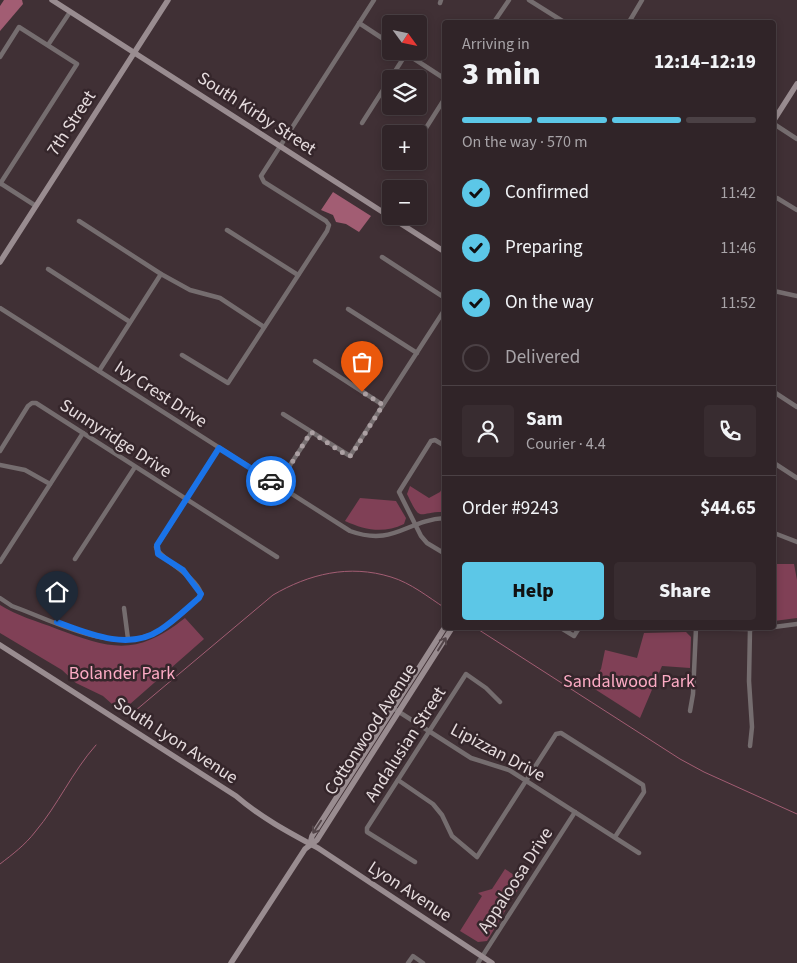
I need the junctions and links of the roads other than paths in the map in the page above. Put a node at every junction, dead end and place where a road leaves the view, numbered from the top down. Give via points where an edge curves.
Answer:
1 (52, 0) edge
2 (168, 0) edge
3 (374, 0) edge
4 (509, 0) edge
5 (529, 0) edge
6 (642, 0) edge
7 (70, 12) junction
8 (495, 20) edge
9 (559, 20) edge
10 (630, 20) edge
11 (359, 23) junction
12 (382, 38) edge
13 (48, 45) junction
14 (134, 52) junction
15 (0, 57) edge
16 (400, 60) edge
17 (415, 60) edge
18 (442, 76) edge
19 (797, 84) edge
20 (442, 103) edge
21 (776, 119) edge
22 (362, 123) dead end
23 (776, 123) edge
24 (427, 126) edge
25 (797, 139) edge
26 (280, 145) junction
27 (0, 183) edge
28 (776, 198) edge
29 (36, 206) junction
30 (797, 210) edge
31 (79, 221) dead end
32 (228, 230) dead end
33 (442, 250) edge
34 (382, 257) dead end
35 (0, 262) edge
36 (48, 269) dead end
37 (161, 274) junction
38 (298, 275) junction
39 (776, 291) edge
40 (442, 296) edge
41 (797, 296) edge
42 (0, 308) edge
43 (348, 309) dead end
44 (442, 314) edge
45 (130, 322) junction
46 (264, 327) junction
47 (417, 353) junction
48 (182, 355) dead end
49 (315, 361) dead end
50 (99, 370) junction
51 (776, 393) edge
52 (383, 405) junction
53 (797, 407) edge
54 (283, 414) dead end
55 (311, 432) junction
56 (83, 433) junction
57 (442, 444) edge
58 (219, 448) junction
59 (0, 451) edge
60 (776, 464) edge
61 (0, 465) edge
62 (135, 467) junction
63 (797, 478) edge
64 (50, 484) junction
65 (278, 485) junction
66 (186, 499) junction
67 (442, 518) edge
68 (415, 525) junction
69 (776, 534) edge
70 (797, 542) edge
71 (442, 552) dead end
72 (277, 557) dead end
73 (74, 559) dead end
74 (0, 562) edge
75 (0, 598) edge
76 (124, 608) dead end
77 (797, 624) edge
78 (776, 627) edge
79 (443, 630) edge
80 (451, 630) edge
81 (564, 630) edge
82 (578, 630) edge
83 (696, 630) edge
84 (750, 630) edge
85 (128, 639) junction
86 (0, 645) edge
87 (500, 702) dead end
88 (396, 710) junction
89 (690, 711) dead end
90 (430, 731) junction
91 (750, 746) dead end
92 (398, 780) junction
93 (526, 780) junction
94 (575, 812) junction
95 (615, 837) junction
96 (310, 844) junction
97 (639, 853) dead end
98 (415, 862) dead end
99 (482, 957) junction
100 (231, 963) edge
101 (408, 963) edge
102 (423, 963) edge
103 (478, 963) edge
104 (492, 963) edge

1 - 7 street, South Kirby Street
2 - 14 street, 7th Street
3 - 11 street
4 - 8 street
5 - 9 street
6 - 10 street
7 - 13 street
7 - 14 street, South Kirby Street
11 - 12 street
11 - 26 street
13 - 15 street via 19,26
13 - 27 street via 77,64
14 - 26 street, South Kirby Street
14 - 29 street, 7th Street
16 - 22 street
17 - 18 street
19 - 21 street
20 - 24 street
23 - 25 street
26 - 33 street, South Kirby Street
26 - 38 street via 260,176 261,180 329,226
27 - 29 street
28 - 30 street
29 - 35 street, 7th Street
31 - 37 street
32 - 38 street
34 - 40 street
36 - 45 street
37 - 45 street
37 - 46 street via 190,290 220,298
38 - 46 street
39 - 41 street
42 - 50 street, Ivy Crest Drive
43 - 47 street
44 - 47 street
45 - 50 street
46 - 48 street via 228,383
47 - 52 street
49 - 52 street
50 - 58 street, Ivy Crest Drive
51 - 53 street
52 - 55 street via 350,456
54 - 55 street
55 - 65 street
56 - 59 street, Sunnyridge Drive via 32,403
56 - 62 street, Sunnyridge Drive
56 - 64 street
57 - 68 street via 432,441 399,492
58 - 65 street, Ivy Crest Drive
58 - 66 street
60 - 63 street
61 - 64 street via 25,470
62 - 66 street, Sunnyridge Drive
62 - 73 street
64 - 74 street
65 - 68 street, Ivy Crest Drive via 341,526 360,534 389,536
66 - 72 street, Sunnyridge Drive
66 - 85 street via 156,549 158,554 183,570 201,594 160,630
67 - 68 street, Ivy Crest Drive
68 - 71 street via 424,540
69 - 70 street
75 - 85 street via 12,606 99,638
76 - 85 street
77 - 78 street
79 - 88 street, Cottonwood Avenue
88 -> 80 street, Cottonwood Avenue
81 - 82 street via 574,636
83 - 89 street
84 - 91 street
86 - 96 street, South Lyon Avenue
87 - 90 street, Andalusian Street via 466,674
88 - 90 street, Lipizzan Drive
88 - 96 street, Cottonwood Avenue via 312,836
90 - 92 street, Andalusian Street
90 - 93 street, Lipizzan Drive via 471,758 502,767
92 - 93 street via 433,804 452,836 477,857
92 - 98 street, Andalusian Street via 367,832
93 - 94 street, Lipizzan Drive
93 - 95 street via 556,734 561,733 642,785 644,792
94 - 95 street, Lipizzan Drive
94 - 99 street, Appaloosa Drive
95 - 97 street, Lipizzan Drive
96 - 99 street, Lyon Avenue
96 - 100 street, Cottonwood Avenue
99 - 103 street, Appaloosa Drive
99 - 104 street, Lyon Avenue
101 - 102 street via 413,956

